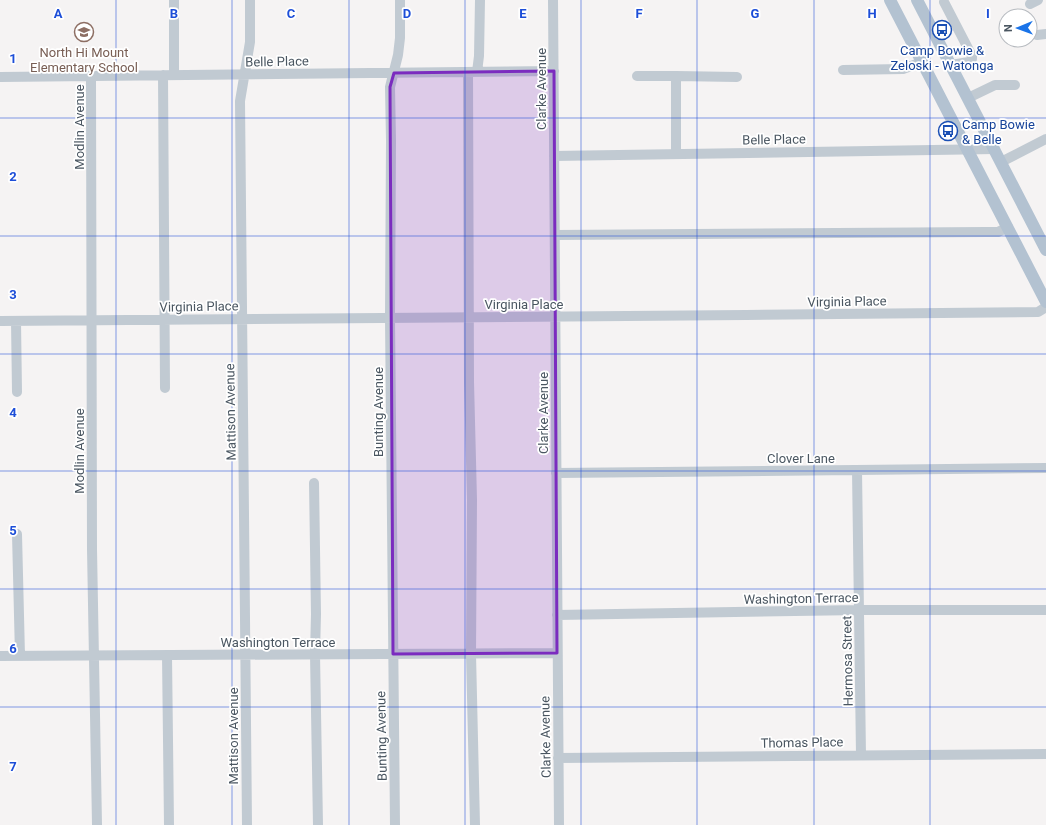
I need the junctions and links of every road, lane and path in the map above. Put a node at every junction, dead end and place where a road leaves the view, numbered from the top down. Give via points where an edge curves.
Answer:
1 (174, 0) edge
2 (250, 0) edge
3 (400, 0) edge
4 (480, 0) edge
5 (553, 0) edge
6 (890, 0) edge
7 (917, 0) edge
8 (944, 2) dead end
9 (922, 62) junction
10 (951, 65) junction
11 (843, 70) dead end
12 (554, 71) junction
13 (472, 72) junction
14 (394, 73) junction
15 (245, 74) junction
16 (163, 75) junction
17 (174, 75) junction
18 (91, 76) junction
19 (638, 76) dead end
20 (676, 76) junction
21 (0, 77) edge
22 (737, 77) dead end
23 (1015, 85) dead end
24 (968, 98) junction
25 (1046, 139) edge
26 (994, 149) junction
27 (968, 150) junction
28 (676, 154) junction
29 (554, 156) junction
30 (1001, 162) junction
31 (1008, 227) junction
32 (555, 235) junction
33 (1046, 250) edge
34 (1046, 302) edge
35 (1046, 307) edge
36 (556, 316) junction
37 (469, 317) junction
38 (390, 318) junction
39 (242, 319) junction
40 (92, 320) junction
41 (165, 320) junction
42 (0, 321) edge
43 (16, 321) junction
44 (165, 388) dead end
45 (17, 392) dead end
46 (1046, 468) edge
47 (857, 470) junction
48 (556, 473) junction
49 (314, 483) dead end
50 (17, 534) dead end
51 (860, 610) junction
52 (1046, 610) edge
53 (557, 615) junction
54 (557, 653) junction
55 (315, 654) junction
56 (393, 654) junction
57 (471, 654) junction
58 (167, 655) junction
59 (246, 655) junction
60 (0, 656) edge
61 (20, 656) junction
62 (94, 656) junction
63 (1046, 754) edge
64 (861, 755) junction
65 (558, 758) junction
66 (97, 825) edge
67 (169, 825) edge
68 (247, 825) edge
69 (318, 825) edge
70 (395, 825) edge
71 (474, 825) edge
72 (559, 825) edge

1 - 17 street
2 - 15 street, Mattison Avenue via 250,42
3 - 14 street, Bunting Avenue via 400,38
4 - 13 street via 479,56
5 - 12 street, Clarke Avenue
6 - 9 main road
7 - 10 main road
8 - 10 street via 972,56 969,62
9 - 11 street via 903,69
9 - 27 main road
10 - 24 main road
12 - 13 street, Belle Place
12 - 29 street, Clarke Avenue
13 - 14 street, Belle Place
13 - 37 street
14 - 15 street, Belle Place
14 - 38 street, Bunting Avenue via 390,87
15 - 17 street, Belle Place
15 - 39 street, Mattison Avenue via 240,101
16 - 17 street, Belle Place
16 - 18 street, Belle Place
16 - 41 street
18 - 21 street, Belle Place
18 - 40 street, Modlin Avenue
19 - 20 street
20 - 22 street
20 - 28 street
23 - 24 street via 995,85
24 - 26 main road
25 - 30 street
26 - 27 street, Belle Place
26 - 30 main road
27 - 28 street, Belle Place
27 - 31 main road
28 - 29 street, Belle Place
29 - 32 street, Clarke Avenue
30 - 33 main road
31 - 32 street via 998,232
31 - 34 main road
32 - 36 street, Clarke Avenue
35 - 36 street, Virginia Place via 1038,312
36 - 37 street, Virginia Place
36 - 48 street, Clarke Avenue
37 - 38 street, Virginia Place
37 - 57 street
38 - 39 street, Virginia Place
38 - 56 street, Bunting Avenue
39 - 41 street, Virginia Place
39 - 59 street, Mattison Avenue
40 - 41 street, Virginia Place
40 - 43 street, Virginia Place
40 - 62 street, Modlin Avenue
41 - 44 street
42 - 43 street, Virginia Place
43 - 45 street
46 - 47 street, Clover Lane
47 - 48 street, Clover Lane
47 - 51 street, Hermosa Street
48 - 53 street, Clarke Avenue
49 - 55 street
50 - 61 street
51 - 52 street, Washington Terrace
51 - 53 street, Washington Terrace
51 - 64 street, Hermosa Street
53 - 54 street, Clarke Avenue
54 - 57 street, Washington Terrace
54 - 65 street, Clarke Avenue
55 - 56 street, Washington Terrace
55 - 59 street, Washington Terrace
55 - 69 street
56 - 57 street, Washington Terrace
56 - 70 street, Bunting Avenue
57 - 71 street
58 - 59 street, Washington Terrace
58 - 62 street, Washington Terrace
58 - 67 street
59 - 68 street, Mattison Avenue
60 - 61 street, Washington Terrace
61 - 62 street, Washington Terrace
62 - 66 street, Modlin Avenue
63 - 64 street, Thomas Place
64 - 65 street, Thomas Place
65 - 72 street, Clarke Avenue

